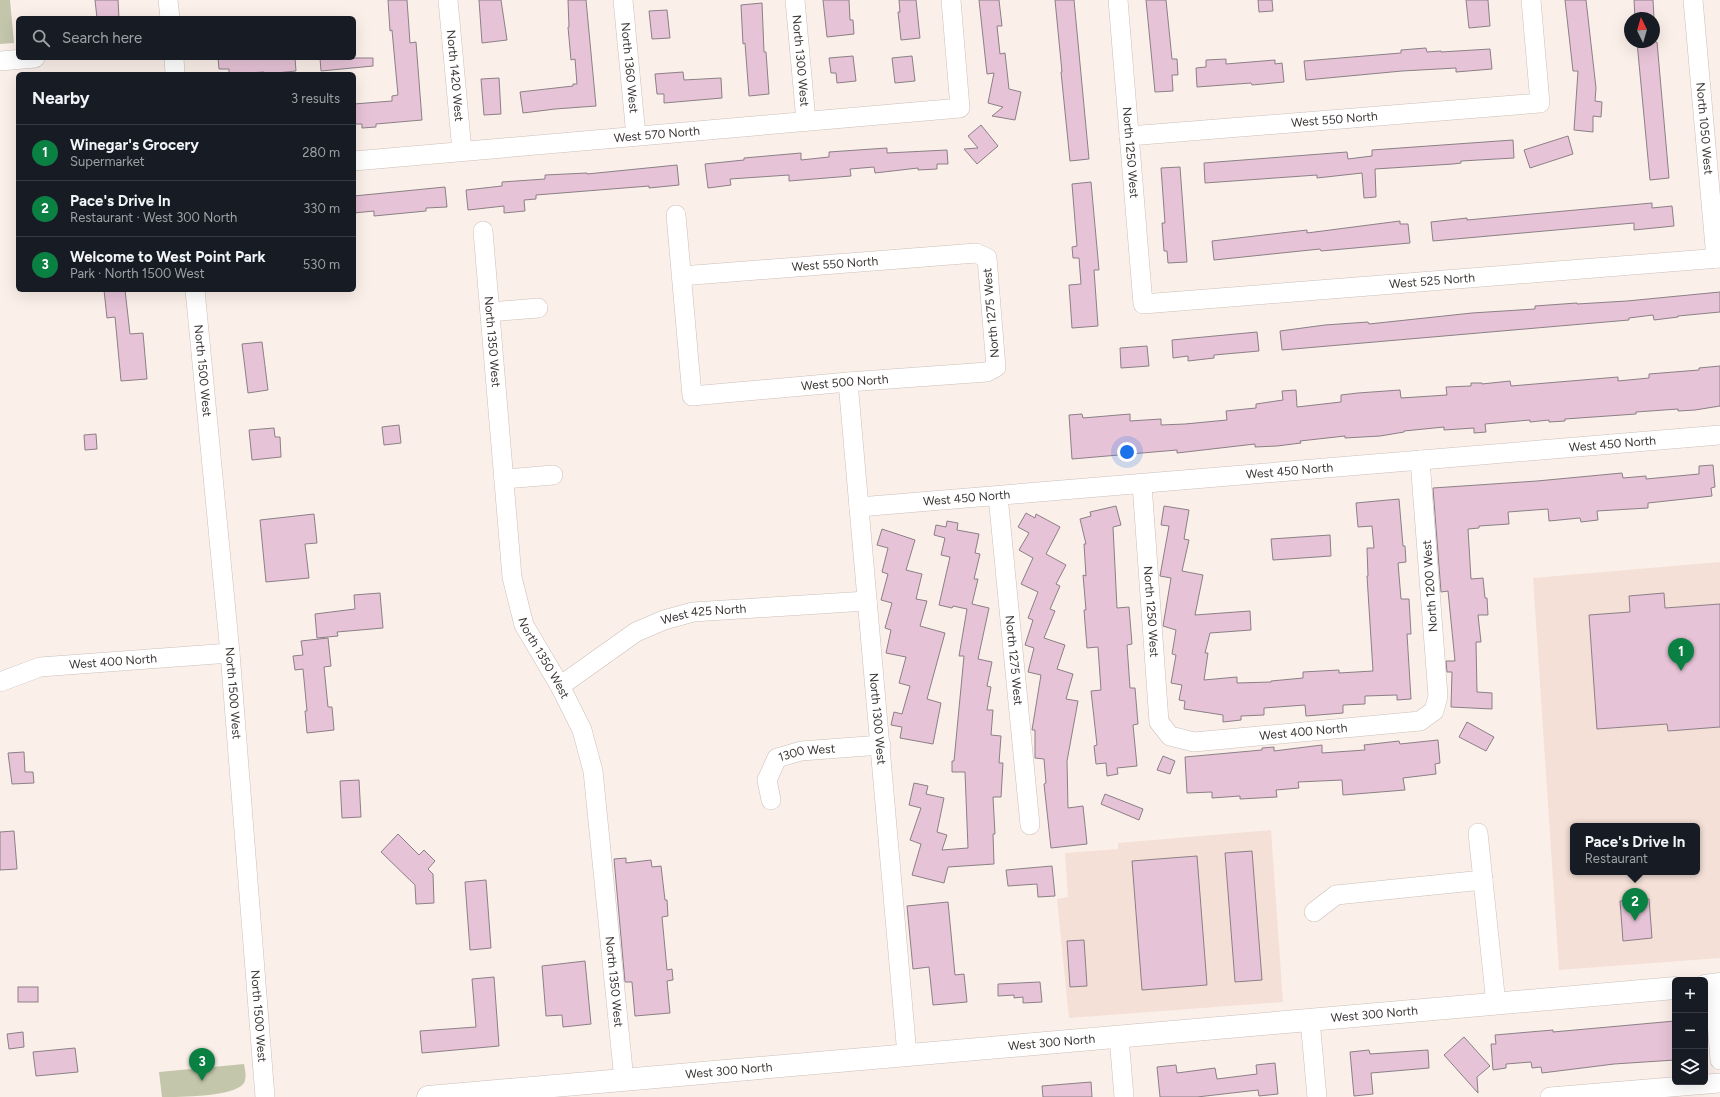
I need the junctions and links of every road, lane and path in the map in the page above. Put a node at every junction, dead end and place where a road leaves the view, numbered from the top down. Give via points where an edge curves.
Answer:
1 (168, 0) edge
2 (448, 0) edge
3 (623, 0) edge
4 (795, 0) edge
5 (951, 0) edge
6 (1118, 0) edge
7 (1531, 0) edge
8 (1693, 0) edge
9 (170, 16) edge
10 (16, 60) edge
11 (174, 60) edge
12 (0, 61) edge
13 (175, 72) edge
14 (806, 121) junction
15 (636, 136) junction
16 (1128, 136) junction
17 (462, 151) junction
18 (356, 161) edge
19 (676, 215) dead end
20 (483, 231) dead end
21 (987, 258) joint
22 (1718, 258) edge
23 (681, 276) junction
24 (195, 292) edge
25 (1143, 304) joint
26 (538, 308) dead end
27 (490, 312) junction
28 (996, 367) joint
29 (848, 382) junction
30 (1720, 435) edge
31 (1420, 460) junction
32 (553, 475) dead end
33 (504, 479) junction
34 (1142, 484) junction
35 (998, 496) junction
36 (859, 507) junction
37 (867, 601) junction
38 (230, 653) junction
39 (0, 682) edge
40 (560, 686) junction
41 (1434, 711) joint
42 (1170, 736) joint
43 (881, 745) junction
44 (771, 800) dead end
45 (1030, 825) dead end
46 (1478, 833) dead end
47 (1483, 880) junction
48 (1314, 912) dead end
49 (1713, 985) edge
50 (1672, 988) edge
51 (1496, 1004) junction
52 (1310, 1020) junction
53 (1119, 1037) junction
54 (907, 1055) junction
55 (1720, 1060) edge
56 (624, 1080) junction
57 (1720, 1083) edge
58 (515, 1093) edge
59 (265, 1097) edge
60 (428, 1097) edge
61 (1124, 1097) edge
62 (1317, 1097) edge
63 (1550, 1097) edge

1 - 9 street
2 - 17 street, North 1420 West
3 - 15 street, North 1360 West
4 - 14 street, North 1300 West
5 - 14 street, West 570 North via 960,108
6 - 16 street, North 1250 West
7 - 16 street, West 550 North via 1540,103
8 - 22 street, North 1050 West
10 - 12 street
11 - 13 street
14 - 15 street, West 570 North
15 - 17 street, West 570 North
16 - 25 street, North 1250 West
17 - 18 street, West 570 North
19 - 23 street
20 - 27 street, North 1350 West
21 - 23 street, West 550 North via 976,253
21 - 28 street, North 1275 West
22 - 25 street, West 525 North
23 - 29 street, West 500 North via 692,396
24 - 38 street, North 1500 West
26 - 27 street
27 - 33 street, North 1350 West
28 - 29 street, West 500 North via 987,372
29 - 36 street, North 1300 West
30 - 31 street, West 450 North
31 - 34 street, West 450 North
31 - 41 street, North 1200 West via 1438,696
32 - 33 street
33 - 40 street, North 1350 West via 512,577 524,626
34 - 35 street, West 450 North
34 - 42 street, North 1250 West via 1159,722
35 - 36 street, West 450 North
35 - 45 street, North 1275 West
36 - 37 street, North 1300 West
37 - 40 street, West 425 North via 693,612 678,616 636,632
37 - 43 street, North 1300 West
38 - 39 street, West 400 North via 40,667
38 - 59 street, North 1500 West
40 - 56 street, North 1350 West via 582,730 594,772
41 - 42 street, West 400 North via 1420,721 1194,742
43 - 44 street, 1300 West via 801,751 778,758 767,780
43 - 54 street, North 1300 West
46 - 47 street
47 - 48 street via 1336,895
47 - 51 street
49 - 55 street
50 - 51 main road, West 300 North
51 - 52 main road, West 300 North
52 - 53 main road, West 300 North
52 - 62 street
53 - 54 main road, West 300 North
53 - 61 street
54 - 56 main road, West 300 North
56 - 58 main road, West 300 North
57 - 63 street
58 - 60 main road, West 300 North

